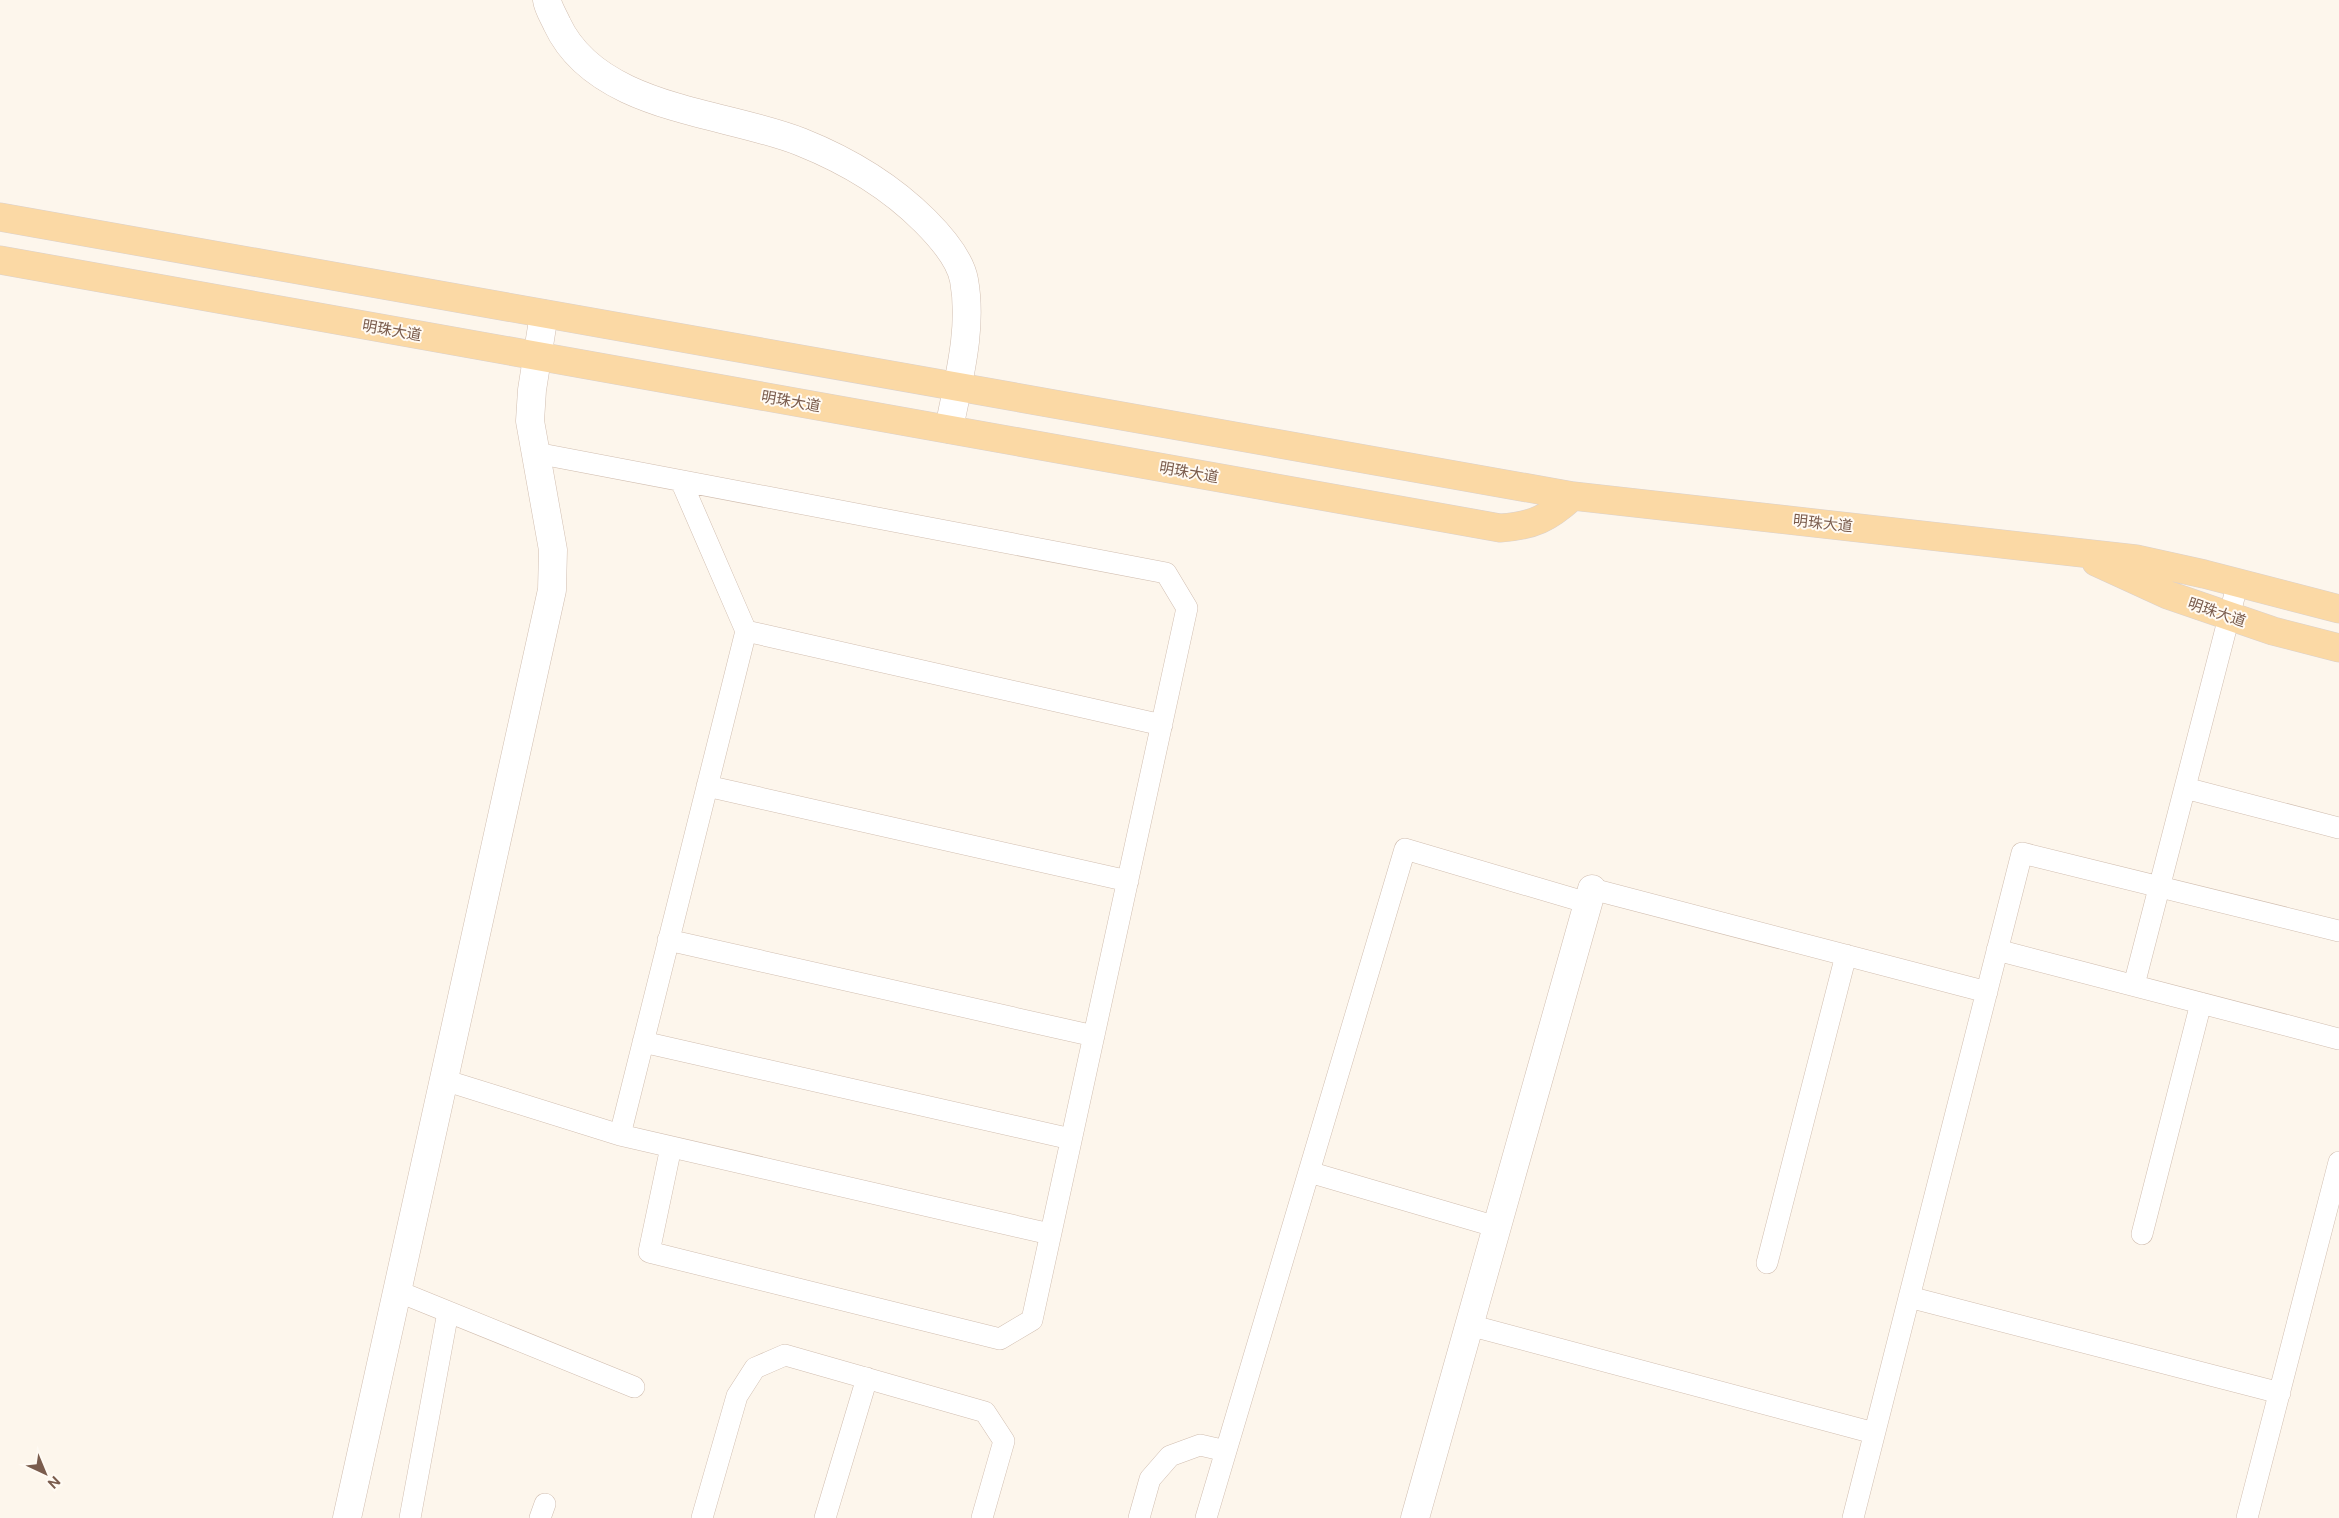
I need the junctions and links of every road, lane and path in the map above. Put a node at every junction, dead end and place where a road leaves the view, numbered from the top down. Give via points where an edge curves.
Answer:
1 (547, 0) edge
2 (0, 218) edge
3 (0, 260) edge
4 (544, 314) junction
5 (538, 356) junction
6 (957, 387) junction
7 (949, 429) junction
8 (536, 453) junction
9 (681, 481) junction
10 (1573, 496) junction
11 (2072, 550) junction
12 (2238, 582) junction
13 (2339, 609) edge
14 (2230, 616) junction
15 (746, 631) junction
16 (2339, 648) edge
17 (1162, 725) junction
18 (707, 786) junction
19 (2185, 788) junction
20 (2339, 828) edge
21 (1128, 881) junction
22 (2160, 887) junction
23 (1590, 896) junction
24 (2339, 930) edge
25 (668, 940) junction
26 (1998, 950) junction
27 (1846, 955) junction
28 (2134, 986) junction
29 (1987, 992) junction
30 (2201, 1003) junction
31 (1094, 1036) junction
32 (2339, 1039) edge
33 (643, 1042) junction
34 (444, 1080) junction
35 (620, 1135) junction
36 (1071, 1139) junction
37 (671, 1147) junction
38 (2339, 1162) edge
39 (1309, 1172) junction
40 (2334, 1204) edge
41 (1497, 1227) junction
42 (1050, 1234) junction
43 (2142, 1234) dead end
44 (1767, 1263) dead end
45 (397, 1291) junction
46 (1910, 1297) junction
47 (448, 1312) junction
48 (1469, 1325) junction
49 (867, 1378) junction
50 (634, 1387) dead end
51 (2280, 1394) junction
52 (1874, 1433) junction
53 (1226, 1451) junction
54 (348, 1518) edge
55 (410, 1518) edge
56 (702, 1518) edge
57 (825, 1518) edge
58 (982, 1518) edge
59 (1139, 1518) edge
60 (1206, 1518) edge
61 (1415, 1518) edge
62 (1853, 1518) edge
63 (2247, 1518) edge

1 - 6 street via 563,37 588,65 614,84 649,98 801,142 859,171 908,204 945,241 964,278 968,318
2 - 4 main road, 明珠大道
3 - 5 main road, 明珠大道
4 - 5 street
4 - 6 main road, 明珠大道
5 - 7 main road, 明珠大道
5 - 8 street via 530,421
6 - 7 street
6 - 10 main road, 明珠大道
7 - 10 main road, 明珠大道 via 1500,528 1521,527 1539,521
8 - 9 lane
8 - 34 street via 553,550 552,590
9 - 15 lane
9 - 17 lane via 1166,573 1187,608
10 - 11 main road, 明珠大道
11 - 12 main road, 明珠大道 via 2136,559
11 - 14 main road, 明珠大道 via 2168,595
12 - 13 main road, 明珠大道
12 - 14 lane
14 - 16 main road, 明珠大道
14 - 19 lane
15 - 17 lane
15 - 18 lane
17 - 21 lane
18 - 21 lane
18 - 25 lane
19 - 20 lane
19 - 22 lane
21 - 31 lane
22 - 24 lane
22 - 26 lane via 2022,853
22 - 28 lane
23 - 27 lane
23 - 39 lane via 1405,849
23 - 41 street
25 - 31 lane
25 - 33 lane
26 - 28 lane
26 - 29 lane
27 - 29 lane
27 - 44 lane
28 - 30 lane
29 - 46 lane
30 - 32 lane
30 - 43 lane
31 - 36 lane
33 - 35 lane
33 - 36 lane
34 - 35 lane
34 - 45 street
35 - 37 lane
36 - 42 lane
37 - 42 lane
37 - 42 lane via 649,1252 1000,1339 1032,1320
38 - 40 lane
39 - 41 lane
39 - 53 lane
40 - 51 lane
41 - 48 street
45 - 47 lane
45 - 54 street
46 - 51 lane
46 - 52 lane
47 - 50 lane
47 - 55 lane
48 - 52 lane
48 - 61 street
49 - 56 lane via 785,1355 755,1368 737,1396
49 - 57 lane
49 - 58 lane via 985,1412 1004,1441
51 - 63 lane
52 - 62 lane
53 - 59 lane via 1200,1445 1170,1456 1150,1479
53 - 60 lane

